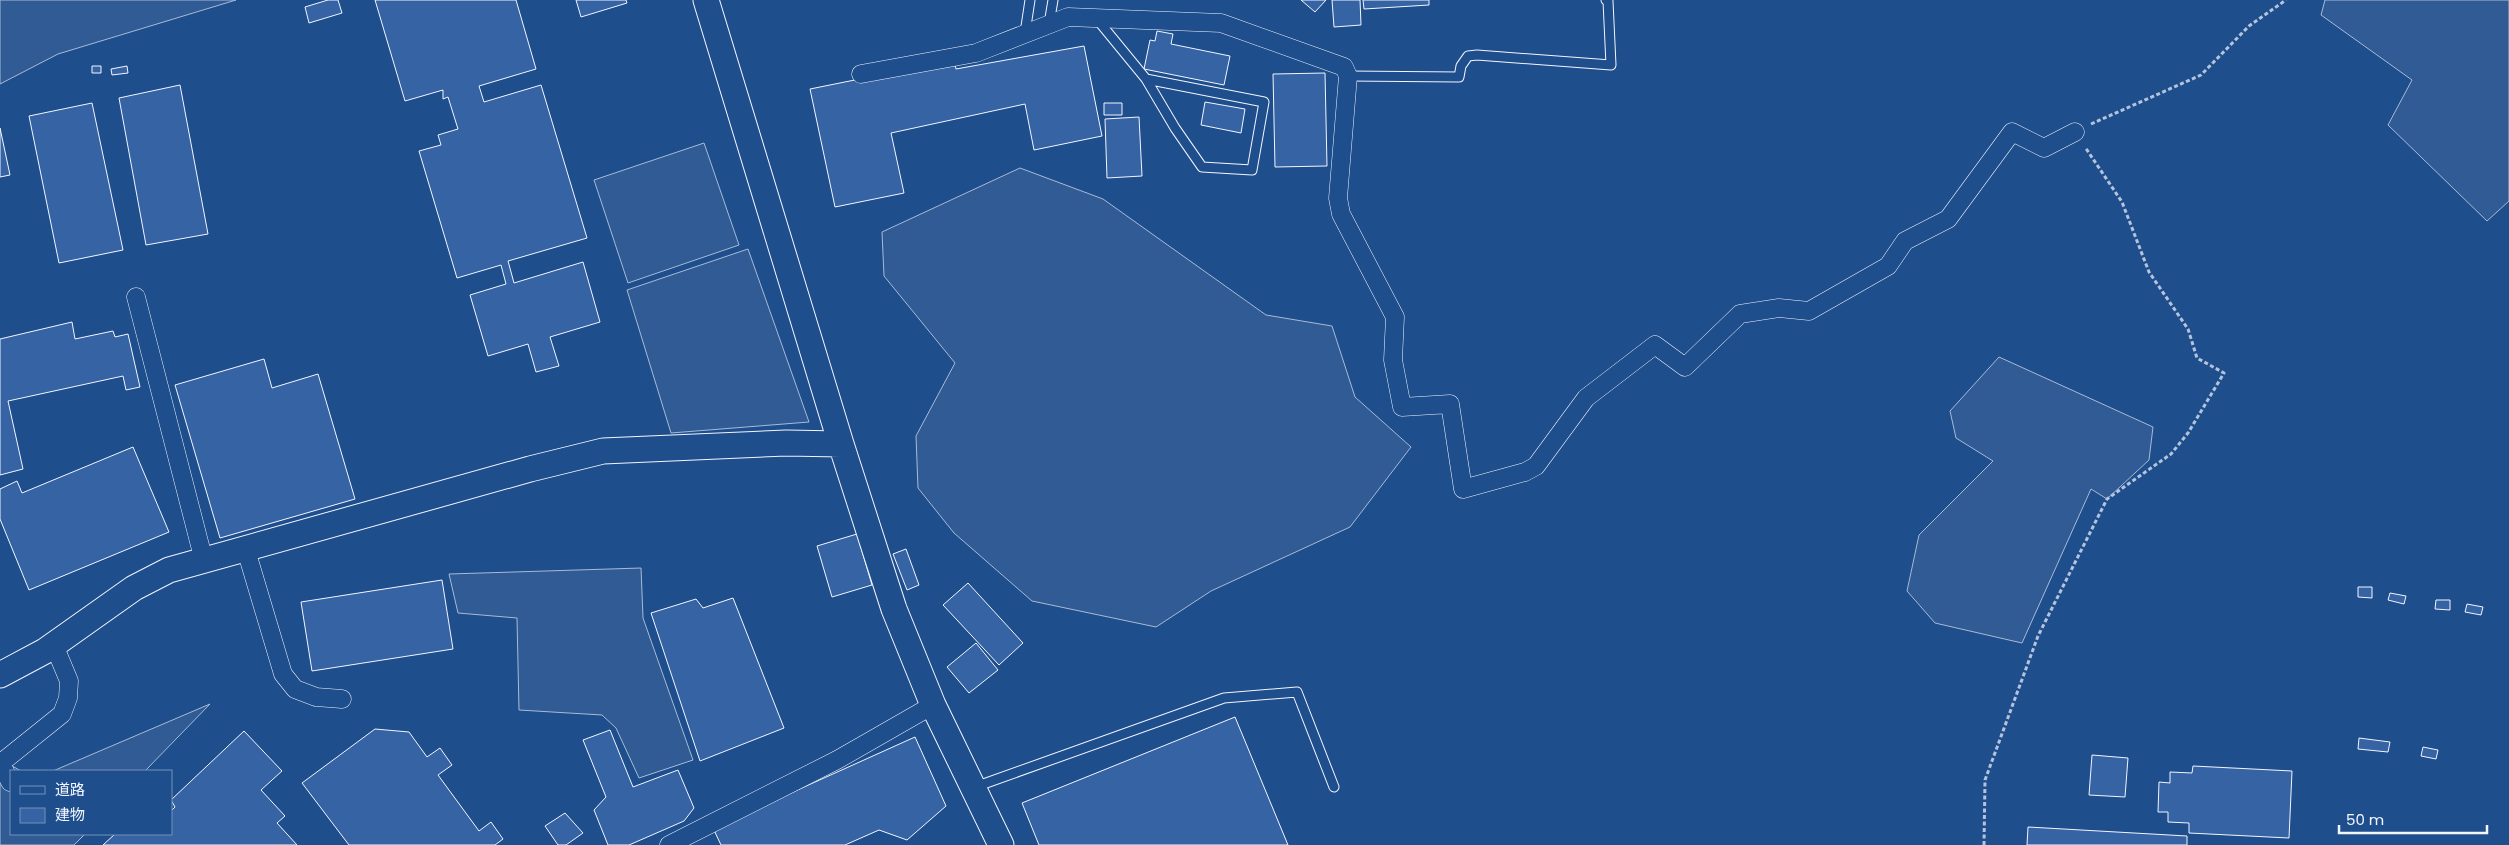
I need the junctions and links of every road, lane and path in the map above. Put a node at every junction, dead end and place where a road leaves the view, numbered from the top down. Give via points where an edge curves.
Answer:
1 (706, 0) edge
2 (1030, 0) edge
3 (1053, 0) edge
4 (1606, 0) edge
5 (2286, 0) edge
6 (1096, 17) junction
7 (1049, 24) junction
8 (1026, 34) junction
9 (861, 74) dead end
10 (1348, 76) junction
11 (1146, 79) junction
12 (2075, 132) junction
13 (136, 297) dead end
14 (841, 444) junction
15 (246, 550) junction
16 (204, 561) junction
17 (54, 646) junction
18 (0, 675) edge
19 (342, 699) dead end
20 (933, 704) junction
21 (10, 782) edge
22 (1334, 787) dead end
23 (973, 788) junction
24 (669, 845) edge
25 (1002, 845) edge
26 (1984, 845) edge

1 - 14 street
2 - 8 lane
3 - 7 lane
4 - 10 lane via 1610,65 1477,55 1468,56 1459,77
5 - 12 path via 2249,26 2201,75
6 - 7 street via 1068,17
6 - 10 street via 1221,23 1344,67
6 - 11 lane
7 - 8 street
8 - 9 street via 976,53
10 - 12 street via 1338,198 1341,214 1395,317 1393,360 1402,407 1450,404 1463,490 1536,466 1586,398 1655,345 1685,367 1740,314 1779,308 1809,311 1888,266 1905,241 1948,219 2012,132 2044,148
11 - 11 lane via 1264,102 1252,170 1202,167
12 - 26 path via 2122,202 2149,272 2188,329 2197,358 2224,373 2188,433 2171,454 2107,499 2038,636 1984,780
13 - 16 street
14 - 15 street via 786,442 603,451
14 - 20 street via 894,609
15 - 16 street
15 - 19 street via 283,674 295,690 316,697
16 - 17 street via 169,570 134,588
17 - 18 street
17 - 21 street via 69,681 68,698 62,714 1,763
20 - 23 street
20 - 24 street via 837,760
22 - 23 lane via 1297,692 1224,698
23 - 25 street

